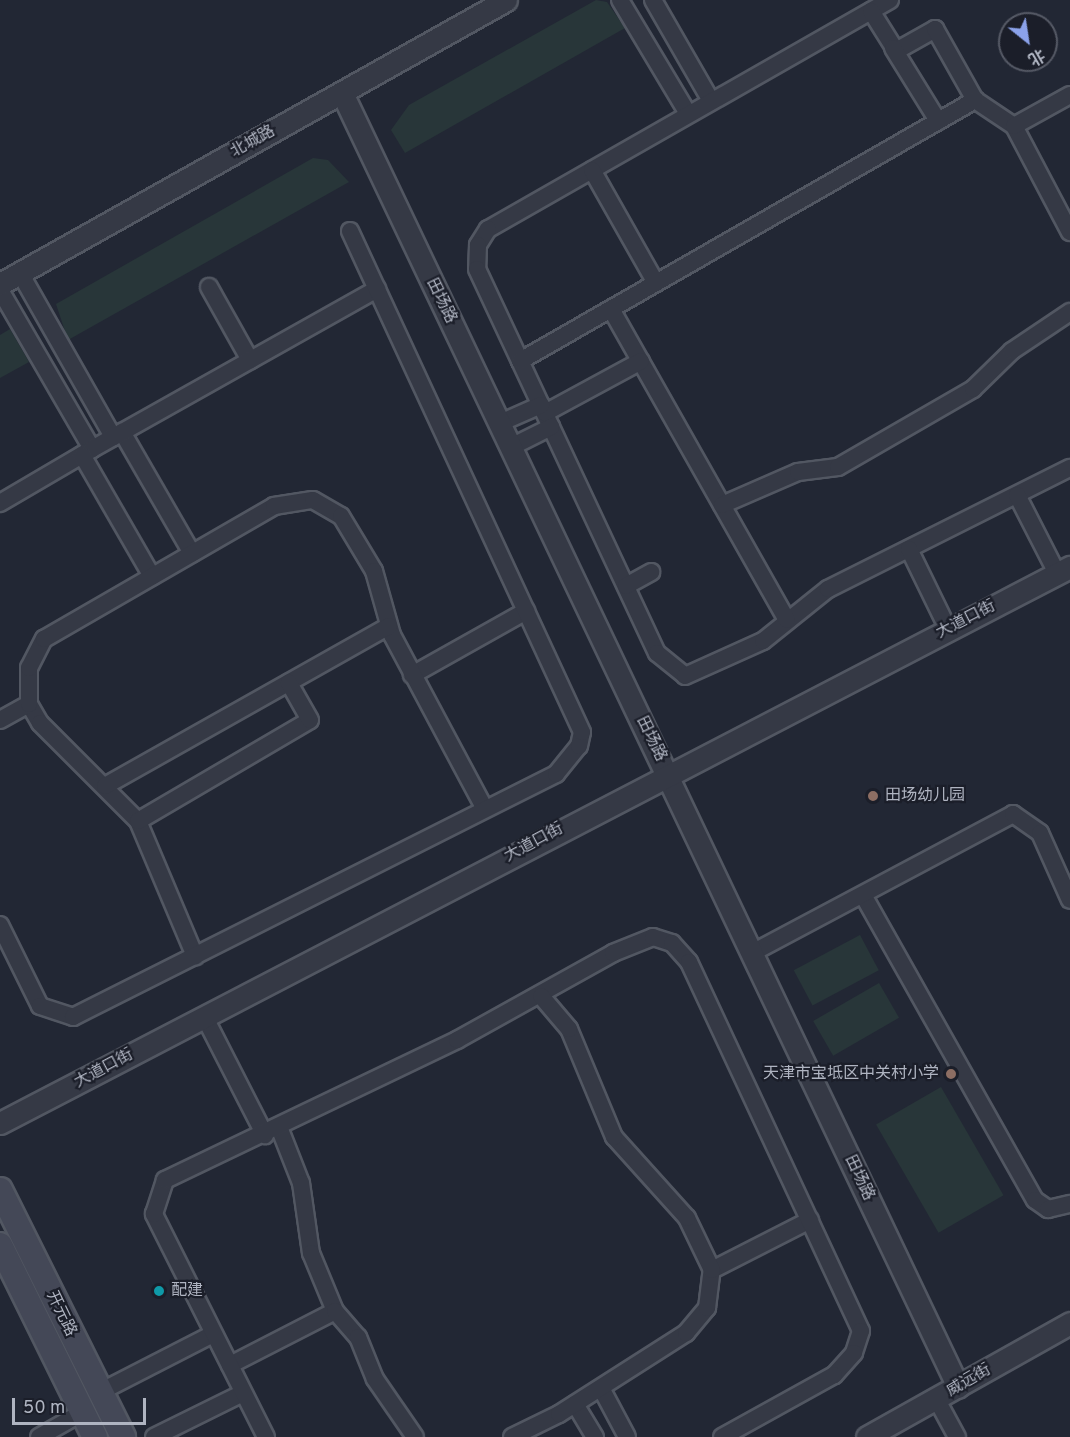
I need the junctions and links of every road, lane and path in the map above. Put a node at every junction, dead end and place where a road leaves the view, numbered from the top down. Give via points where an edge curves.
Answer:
1 (506, 0) edge
2 (620, 0) edge
3 (653, 0) edge
4 (890, 0) edge
5 (871, 11) junction
6 (893, 48) junction
7 (342, 93) junction
8 (1070, 95) edge
9 (710, 99) junction
10 (975, 100) junction
11 (687, 112) junction
12 (938, 121) junction
13 (1014, 126) junction
14 (592, 170) junction
15 (350, 231) dead end
16 (1070, 232) edge
17 (20, 273) junction
18 (656, 283) junction
19 (0, 284) edge
20 (209, 287) dead end
21 (377, 289) junction
22 (0, 290) edge
23 (611, 309) junction
24 (1070, 312) edge
25 (250, 360) junction
26 (520, 361) junction
27 (641, 361) junction
28 (546, 415) junction
29 (500, 423) junction
30 (117, 434) junction
31 (511, 447) junction
32 (87, 452) junction
33 (1070, 468) edge
34 (1017, 495) junction
35 (0, 503) edge
36 (722, 505) junction
37 (909, 549) junction
38 (192, 553) junction
39 (1064, 570) edge
40 (651, 572) dead end
41 (152, 576) junction
42 (626, 586) junction
43 (526, 611) junction
44 (787, 620) junction
45 (389, 626) junction
46 (948, 629) junction
47 (412, 675) junction
48 (289, 682) junction
49 (29, 704) junction
50 (0, 720) edge
51 (667, 773) junction
52 (105, 786) junction
53 (485, 810) junction
54 (138, 821) junction
55 (863, 896) junction
56 (1070, 900) edge
57 (0, 925) edge
58 (752, 953) junction
59 (195, 956) junction
60 (541, 996) junction
61 (204, 1016) junction
62 (0, 1123) edge
63 (272, 1131) junction
64 (0, 1191) edge
65 (1070, 1204) edge
66 (810, 1220) junction
67 (0, 1245) edge
68 (712, 1270) junction
69 (335, 1311) junction
70 (1070, 1323) edge
71 (213, 1334) junction
72 (230, 1365) junction
73 (958, 1387) junction
74 (601, 1388) junction
75 (100, 1392) junction
76 (243, 1393) junction
77 (937, 1400) junction
78 (575, 1404) junction
79 (83, 1412) junction
80 (39, 1437) edge
81 (95, 1437) edge
82 (123, 1437) edge
83 (153, 1437) edge
84 (266, 1437) edge
85 (415, 1437) edge
86 (512, 1437) edge
87 (595, 1437) edge
88 (627, 1437) edge
89 (722, 1437) edge
90 (867, 1437) edge
91 (957, 1437) edge

1 - 7 street, 北城路
2 - 11 street
3 - 9 street
4 - 5 street
5 - 6 street
5 - 9 street
6 - 10 street via 896,51 935,29
6 - 12 street
7 - 17 street, 北城路
7 - 29 street, 田场路
8 - 13 street
9 - 11 street
10 - 12 street
10 - 13 street
11 - 14 street
12 - 18 street
13 - 16 street
14 - 18 street
14 - 26 street via 488,229 478,245 477,269
15 - 21 street
17 - 19 street, 北城路
17 - 30 street
18 - 23 street
20 - 25 street
21 - 25 street
21 - 43 street
22 - 32 street
23 - 26 street
23 - 27 street
24 - 36 street via 1012,351 973,389 838,466 798,472
25 - 30 street
26 - 28 street
27 - 28 street
27 - 36 street
28 - 29 street
28 - 31 street
28 - 42 street
29 - 31 street, 田场路
30 - 32 street
30 - 38 street
31 - 51 street, 田场路
32 - 35 street
32 - 41 street
33 - 34 street
34 - 37 street
34 - 39 street
36 - 44 street
37 - 44 street via 828,589
37 - 46 street
38 - 41 street
38 - 45 street via 274,506 313,500 340,516 374,571
39 - 46 street, 大道口街
40 - 42 street
41 - 49 street via 44,639 29,668
42 - 44 street via 657,652 685,676 763,641
43 - 47 street
43 - 53 street via 582,732 579,746 556,774
45 - 47 street
45 - 48 street
46 - 51 street, 大道口街
47 - 53 street
48 - 52 street
48 - 54 street via 310,720
49 - 50 street
49 - 52 street via 40,723
51 - 58 street, 田场路
51 - 61 street, 大道口街
52 - 54 street
53 - 59 street
54 - 59 street
55 - 56 street via 1013,814 1040,833
55 - 58 street
55 - 65 street via 1035,1200 1048,1209
57 - 59 street via 40,1006 73,1017
58 - 73 street, 田场路
60 - 63 street
60 - 66 street via 613,952 653,937 672,943 689,962
60 - 68 street via 569,1029 614,1137 687,1218
61 - 62 street, 大道口街
61 - 63 street
63 - 69 street via 301,1183 311,1253
63 - 71 street via 165,1180 156,1196 153,1214
64 - 75 main road, 开元路
66 - 68 street
66 - 89 street via 861,1331 855,1353 834,1375
67 - 79 main road, 开元路
68 - 74 street via 707,1308 686,1333
69 - 72 street
69 - 85 street via 358,1337 375,1379
70 - 73 street, 威远街
71 - 72 street
71 - 75 street
72 - 76 street
73 - 77 street, 威远街
74 - 78 street
74 - 88 street
75 - 82 main road, 开元路
76 - 83 street
76 - 84 street
77 - 90 street, 威远街
77 - 91 street
78 - 86 street
78 - 87 street
79 - 80 street
79 - 81 main road, 开元路

